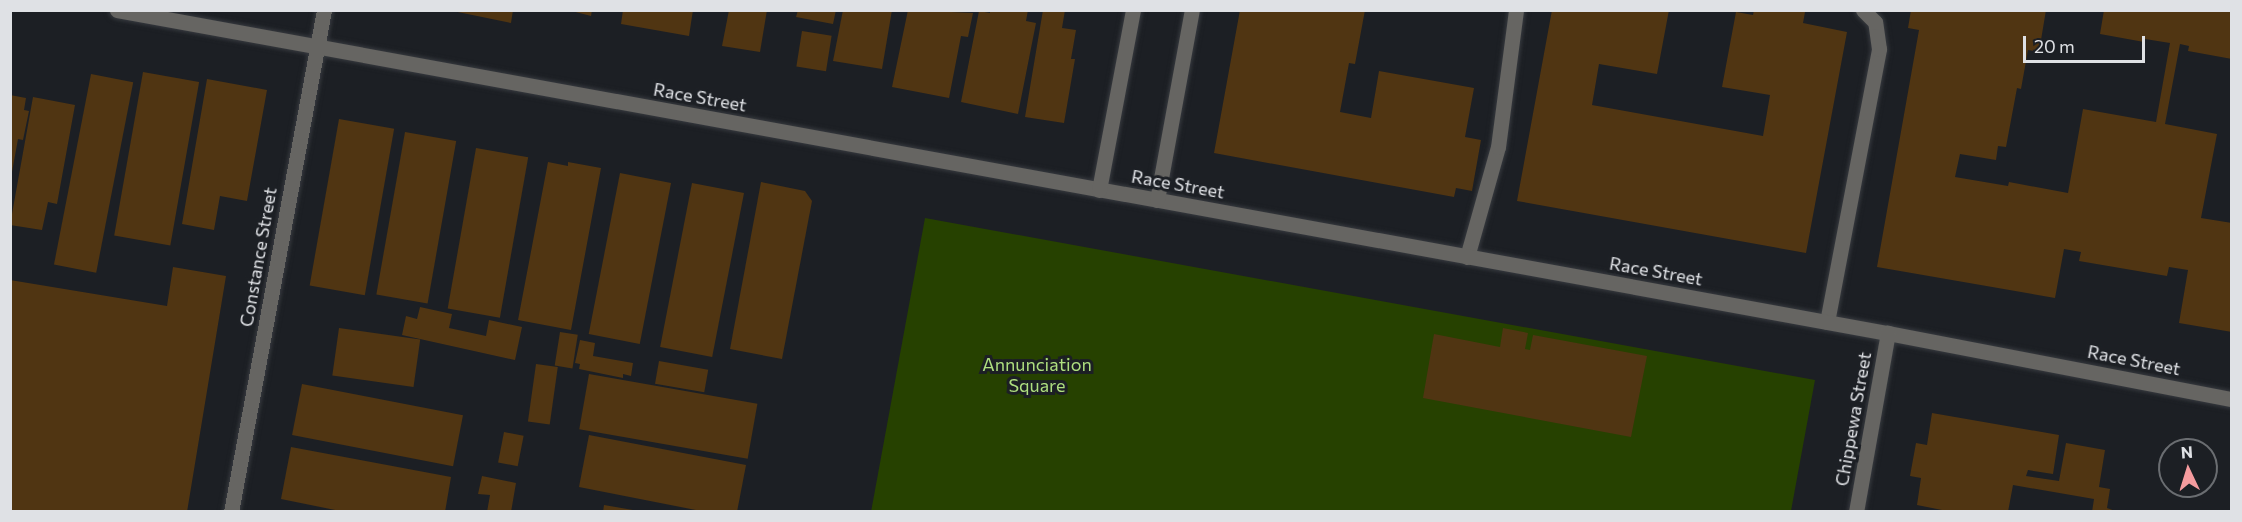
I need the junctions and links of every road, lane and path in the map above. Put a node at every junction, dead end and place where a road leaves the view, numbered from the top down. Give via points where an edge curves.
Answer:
1 (117, 10) edge
2 (324, 10) edge
3 (1133, 10) edge
4 (1192, 10) edge
5 (1516, 10) edge
6 (1863, 10) edge
7 (317, 47) junction
8 (1099, 190) junction
9 (1157, 200) junction
10 (1467, 257) junction
11 (1827, 322) junction
12 (1888, 333) junction
13 (2232, 399) edge
14 (231, 512) edge
15 (1856, 512) edge

1 - 7 street, Race Street
2 - 7 street, Constance Street
3 - 8 street
4 - 9 street
5 - 10 street via 1498,147
6 - 11 street via 1875,22 1879,50
7 - 8 street, Race Street
7 - 14 street, Constance Street
8 - 9 street, Race Street
9 - 10 street, Race Street
10 - 11 street, Race Street
11 - 12 street, Race Street
12 - 13 street, Race Street
12 - 15 street, Chippewa Street

